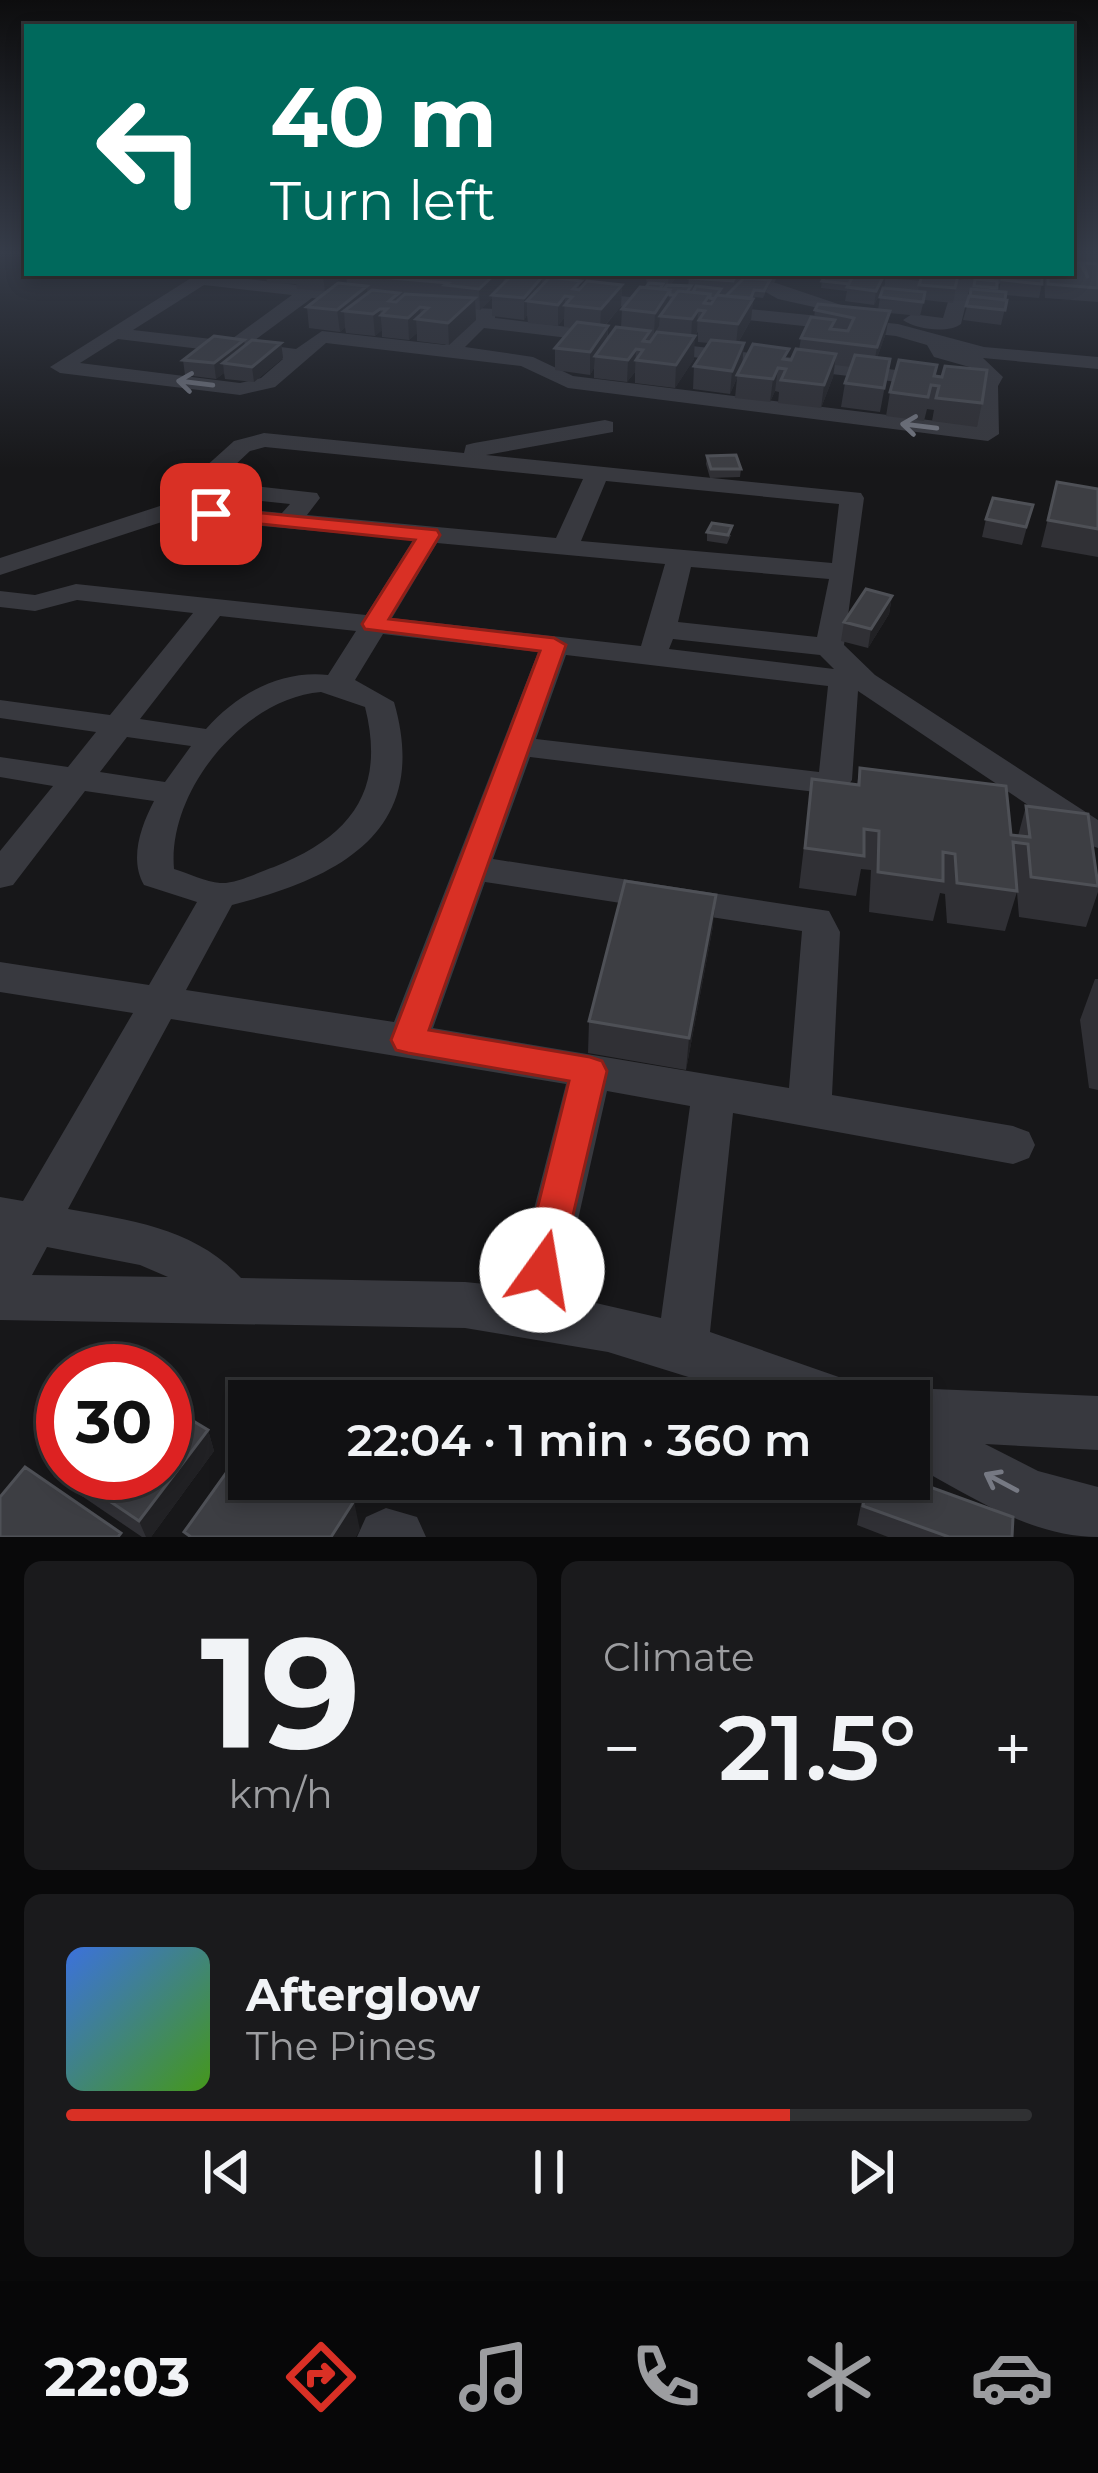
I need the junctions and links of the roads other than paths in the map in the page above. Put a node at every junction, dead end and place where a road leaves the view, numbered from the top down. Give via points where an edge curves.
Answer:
1 (90, 326) edge
2 (122, 326) edge
3 (262, 326) edge
4 (304, 326) edge
5 (470, 326) edge
6 (568, 326) edge
7 (598, 326) edge
8 (661, 326) edge
9 (757, 326) edge
10 (855, 326) edge
11 (929, 326) edge
12 (956, 326) edge
13 (605, 331) junction
14 (955, 331) junction
15 (112, 333) junction
16 (72, 334) dead end
17 (233, 347) junction
18 (271, 351) junction
19 (450, 351) junction
20 (705, 354) junction
21 (300, 355) junction
22 (974, 355) junction
23 (1098, 363) edge
24 (843, 370) junction
25 (544, 371) junction
26 (988, 386) junction
27 (681, 396) junction
28 (828, 414) junction
29 (605, 427) dead end
30 (500, 446) junction
31 (431, 458) junction
32 (676, 460) dead end
33 (326, 473) junction
34 (597, 473) junction
35 (196, 487) junction
36 (172, 510) junction
37 (289, 521) junction
38 (429, 535) junction
39 (566, 547) junction
40 (680, 557) junction
41 (0, 568) edge
42 (844, 572) junction
43 (76, 592) junction
44 (0, 599) edge
45 (212, 607) junction
46 (374, 624) junction
47 (657, 643) junction
48 (554, 645) junction
49 (829, 647) junction
50 (854, 680) junction
51 (338, 684) junction
52 (0, 709) edge
53 (119, 725) junction
54 (211, 739) junction
55 (517, 746) junction
56 (0, 767) edge
57 (76, 778) junction
58 (174, 794) junction
59 (1098, 836) edge
60 (472, 868) junction
61 (0, 876) edge
62 (219, 896) junction
63 (0, 977) edge
64 (161, 1002) junction
65 (408, 1040) junction
66 (590, 1071) junction
67 (713, 1094) junction
68 (809, 1110) junction
69 (1013, 1145) dead end
70 (18, 1221) edge
71 (0, 1286) edge
72 (0, 1297) edge
73 (229, 1301) junction
74 (533, 1310) junction
75 (683, 1345) junction
76 (779, 1380) edge
77 (930, 1415) edge
78 (1098, 1423) edge
79 (930, 1445) edge
80 (1098, 1515) edge
81 (386, 1537) edge
82 (397, 1537) edge

1 - 16 street
2 - 15 street
3 - 17 street
4 - 18 street
5 - 19 street
6 - 13 street
7 - 13 street
8 - 13 street
9 - 13 street via 740,350
10 - 14 street
11 - 14 street
12 - 14 street
13 - 20 street
13 - 25 street
14 - 22 street via 936,352
15 - 17 street
21 -> 15 street via 268,383 240,388 60,367
17 - 18 street
18 - 21 street
19 - 21 street via 322,337
19 - 25 street via 526,361
20 - 24 street
20 - 27 street
22 - 23 street
22 - 26 street via 993,377
24 - 26 street
24 - 28 street
25 - 27 street via 568,382
26 -> 28 street via 988,434
27 - 28 street
29 - 30 street
30 - 31 street
30 - 32 street
31 - 33 street
31 - 34 street
33 - 35 street
33 - 35 street via 254,440
33 - 37 street
34 - 39 street
34 - 42 street via 853,498
35 - 36 street
36 - 37 street
36 - 41 street
37 - 38 street
38 - 39 street
38 - 46 street
39 - 40 street
40 - 42 street
40 - 47 street
41 - 43 street via 61,579
42 - 49 street
43 - 44 street via 35,604
43 - 45 street
45 - 46 street
45 - 53 street
46 - 48 street
46 - 51 street
47 - 48 street
47 - 49 street
47 - 50 street
48 - 55 street
49 - 50 street
50 - 55 street via 835,780 824,783
50 - 59 street
51 - 54 street via 283,687 236,713
51 - 62 street via 379,702 390,727 389,782 374,815 294,876
52 - 53 street
53 - 54 street
53 - 57 street
54 - 58 street
55 - 60 street
56 - 57 street
57 - 58 street
57 - 61 street
58 - 62 street via 155,837 157,876
60 - 65 street
60 - 68 street via 816,920
62 - 64 street
63 - 64 street
64 - 65 street
64 - 70 street
65 - 66 street
66 - 67 street
66 - 74 street
67 - 68 street
67 - 75 street
68 - 69 street
70 - 71 street
70 - 73 street via 145,1244 200,1268
72 - 73 street
73 - 74 street
74 - 75 street
75 - 76 street
77 - 78 street
80 -> 79 street via 1030,1498
81 - 82 street

